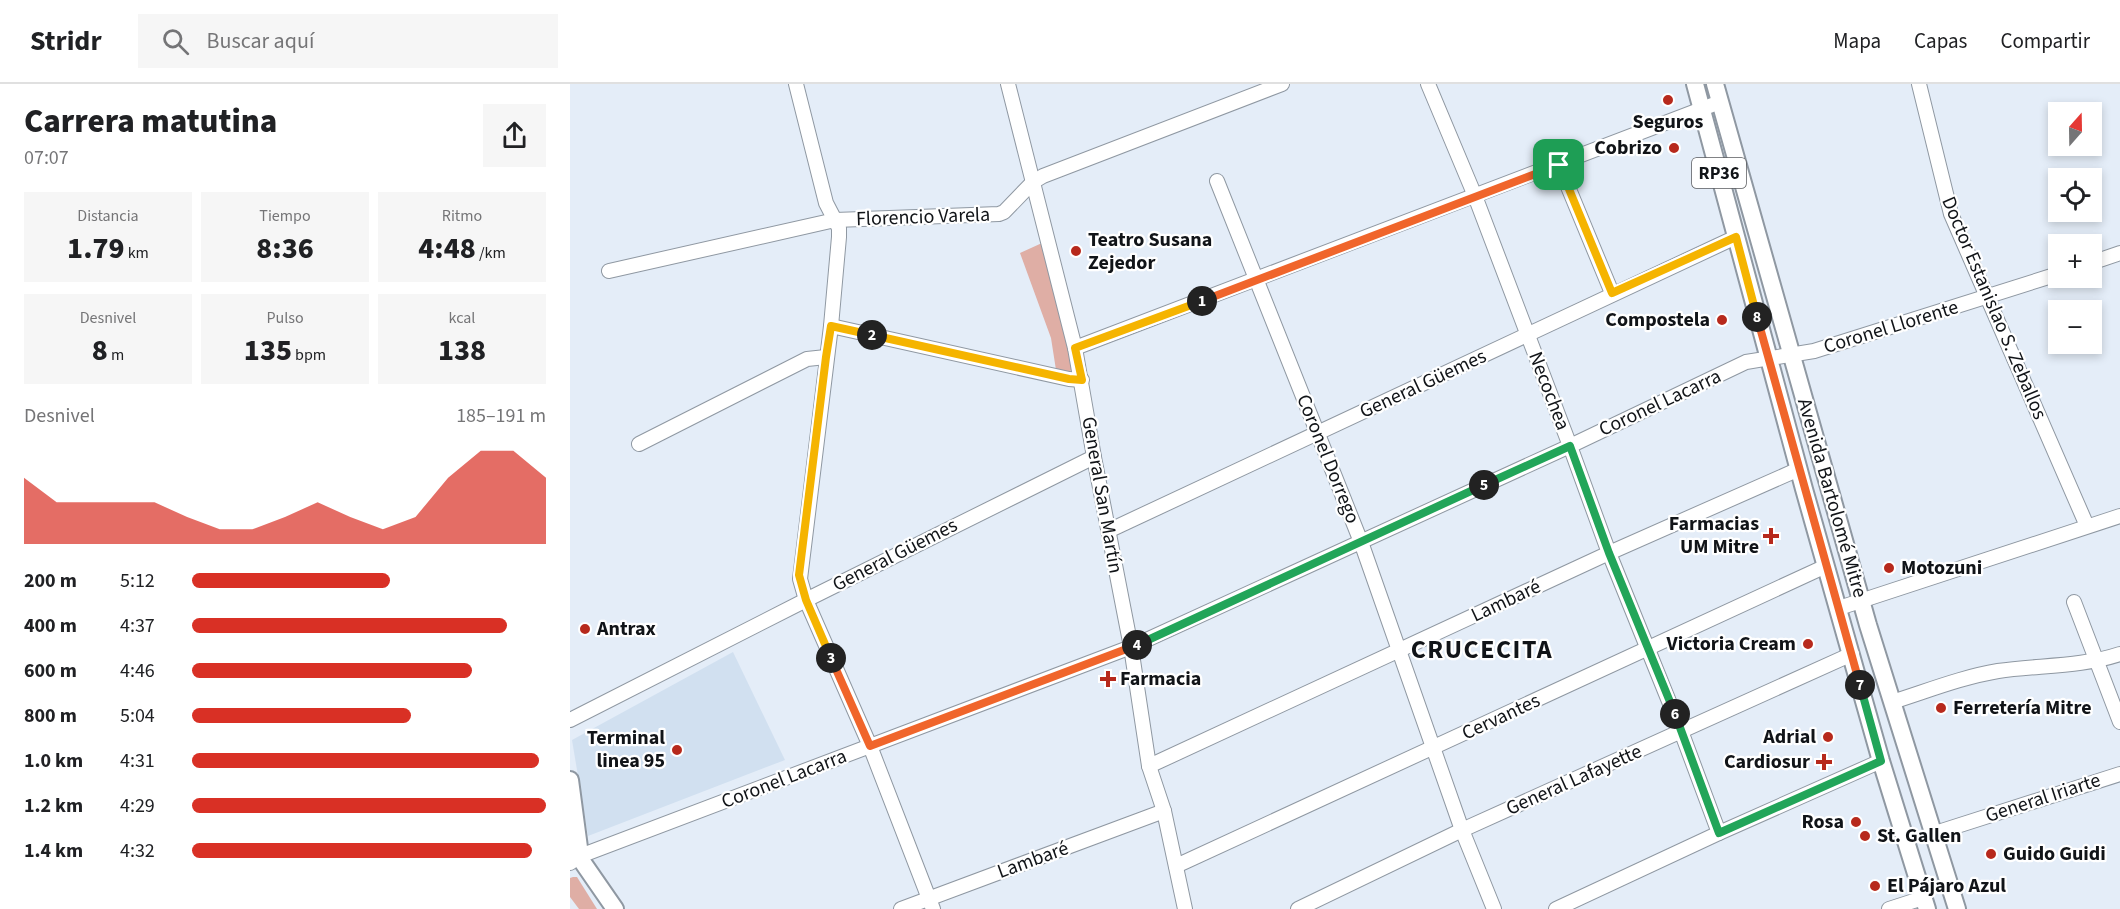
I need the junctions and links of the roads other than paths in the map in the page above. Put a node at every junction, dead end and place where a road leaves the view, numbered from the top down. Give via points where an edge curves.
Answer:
1 (796, 84) edge
2 (1008, 84) edge
3 (1282, 84) edge
4 (1428, 84) edge
5 (1695, 84) edge
6 (1715, 84) edge
7 (1919, 84) edge
8 (1720, 102) junction
9 (1702, 109) junction
10 (1559, 165) junction
11 (1217, 181) dead end
12 (1033, 182) junction
13 (1474, 196) junction
14 (835, 220) junction
15 (1736, 237) junction
16 (2120, 253) edge
17 (2102, 259) edge
18 (609, 271) dead end
19 (2048, 277) edge
20 (1257, 280) junction
21 (1612, 293) junction
22 (1987, 297) junction
23 (831, 326) junction
24 (1528, 336) junction
25 (1075, 348) junction
26 (1791, 354) junction
27 (826, 357) junction
28 (1768, 358) junction
29 (1082, 380) junction
30 (1317, 433) junction
31 (639, 444) dead end
32 (1570, 446) junction
33 (1094, 457) junction
34 (1799, 469) junction
35 (2120, 516) edge
36 (2087, 526) junction
37 (1108, 531) junction
38 (1361, 542) junction
39 (1609, 553) junction
40 (1826, 566) junction
41 (806, 600) junction
42 (1862, 601) junction
43 (2074, 602) dead end
44 (1839, 608) junction
45 (1131, 648) junction
46 (1649, 649) junction
47 (1399, 651) junction
48 (1852, 654) junction
49 (2120, 654) edge
50 (2097, 662) junction
51 (1892, 702) junction
52 (570, 720) edge
53 (2120, 722) edge
54 (1681, 731) junction
55 (870, 746) junction
56 (1434, 748) junction
57 (1881, 761) junction
58 (1149, 766) junction
59 (2120, 774) edge
60 (570, 780) edge
61 (1164, 811) junction
62 (1462, 830) junction
63 (1719, 833) junction
64 (1932, 834) junction
65 (573, 854) edge
66 (1176, 866) junction
67 (931, 904) edge
68 (1925, 904) edge
69 (615, 909) edge
70 (901, 909) edge
71 (1185, 909) edge
72 (1298, 909) edge
73 (1494, 909) edge
74 (1556, 909) edge
75 (1889, 909) edge
76 (1957, 909) edge

1 - 14 street via 826,203
2 - 12 street, General San Martín
3 - 12 street, Florencio Varela
4 - 13 street, Necochea
5 - 9 main road, Avenida Bartolomé Mitre / RP36
6 - 8 main road, Avenida Bartolomé Mitre / RP36
7 - 22 street, Doctor Estanislao S. Zeballos via 1952,214
8 - 9 street
8 - 26 main road, Avenida Bartolomé Mitre / RP36
9 - 10 street
9 - 15 main road, Avenida Bartolomé Mitre / RP36
10 - 13 street
10 - 21 street
11 - 20 street, Coronel Dorrego
12 - 14 street, Florencio Varela via 1004,212 992,216
12 - 25 street, General San Martín
13 - 20 street
13 - 24 street, Necochea
14 - 18 street, Florencio Varela
14 - 23 street via 839,237
15 - 21 street, General Güemes
15 - 28 main road, Avenida Bartolomé Mitre / RP36
16 - 17 street
19 - 22 street, Coronel Llorente
20 - 25 street
20 - 30 street, Coronel Dorrego
21 - 24 street, General Güemes
22 - 26 street, Coronel Llorente via 1814,351
22 - 36 street, Doctor Estanislao S. Zeballos
23 - 27 street
23 - 29 street
24 - 30 street, General Güemes
24 - 32 street, Necochea
25 - 29 street, General San Martín
26 - 28 street, Coronel Lacarra
26 - 42 main road, Avenida Bartolomé Mitre / RP36
27 - 31 street via 807,359
27 - 41 street via 799,575
28 - 32 street, Coronel Lacarra via 1746,362
28 - 34 main road, Avenida Bartolomé Mitre / RP36
29 - 33 street, General San Martín
30 - 37 street, General Güemes
30 - 38 street, Coronel Dorrego
32 - 38 street, Coronel Lacarra
32 - 39 street, Necochea
33 - 37 street, General San Martín
33 - 41 street, General Güemes
34 - 39 street, Lambaré
34 - 40 main road, Avenida Bartolomé Mitre / RP36
35 - 36 street
36 - 42 street
37 - 45 street, General San Martín
38 - 45 street, Coronel Lacarra
38 - 47 street, Coronel Dorrego
39 - 46 street, Necochea
39 - 47 street, Lambaré
40 - 44 main road, Avenida Bartolomé Mitre / RP36
40 - 46 street, Cervantes
41 - 52 street, General Güemes
41 - 55 street
42 - 44 street
42 - 51 main road, Avenida Bartolomé Mitre / RP36
43 - 50 street
44 - 48 main road, Avenida Bartolomé Mitre / RP36
45 - 55 street, Coronel Lacarra
45 - 58 street, General San Martín
46 - 54 street, Necochea
46 - 56 street, Cervantes
47 - 56 street, Coronel Dorrego
47 - 58 street, Lambaré
48 - 54 street, General Lafayette
48 - 57 main road, Avenida Bartolomé Mitre / RP36
49 - 50 street
50 - 51 street via 1987,673
50 - 53 street
51 - 64 main road, Avenida Bartolomé Mitre / RP36
54 - 62 street, General Lafayette
54 - 63 street, Necochea
55 - 65 street, Coronel Lacarra
55 - 67 street
56 - 62 street, Coronel Dorrego
56 - 66 street, Cervantes
57 - 63 street
57 - 68 main road, Avenida Bartolomé Mitre / RP36
58 - 61 street, General San Martín
59 - 64 street, General Iriarte
60 - 65 main road
61 - 66 street, General San Martín
61 - 67 street, Lambaré
62 - 72 street, General Lafayette
62 - 73 street, Coronel Dorrego
63 - 74 street
64 - 76 main road, Avenida Bartolomé Mitre / RP36
65 - 69 main road
66 - 71 street, General San Martín
67 - 70 street, Lambaré
68 - 75 street

